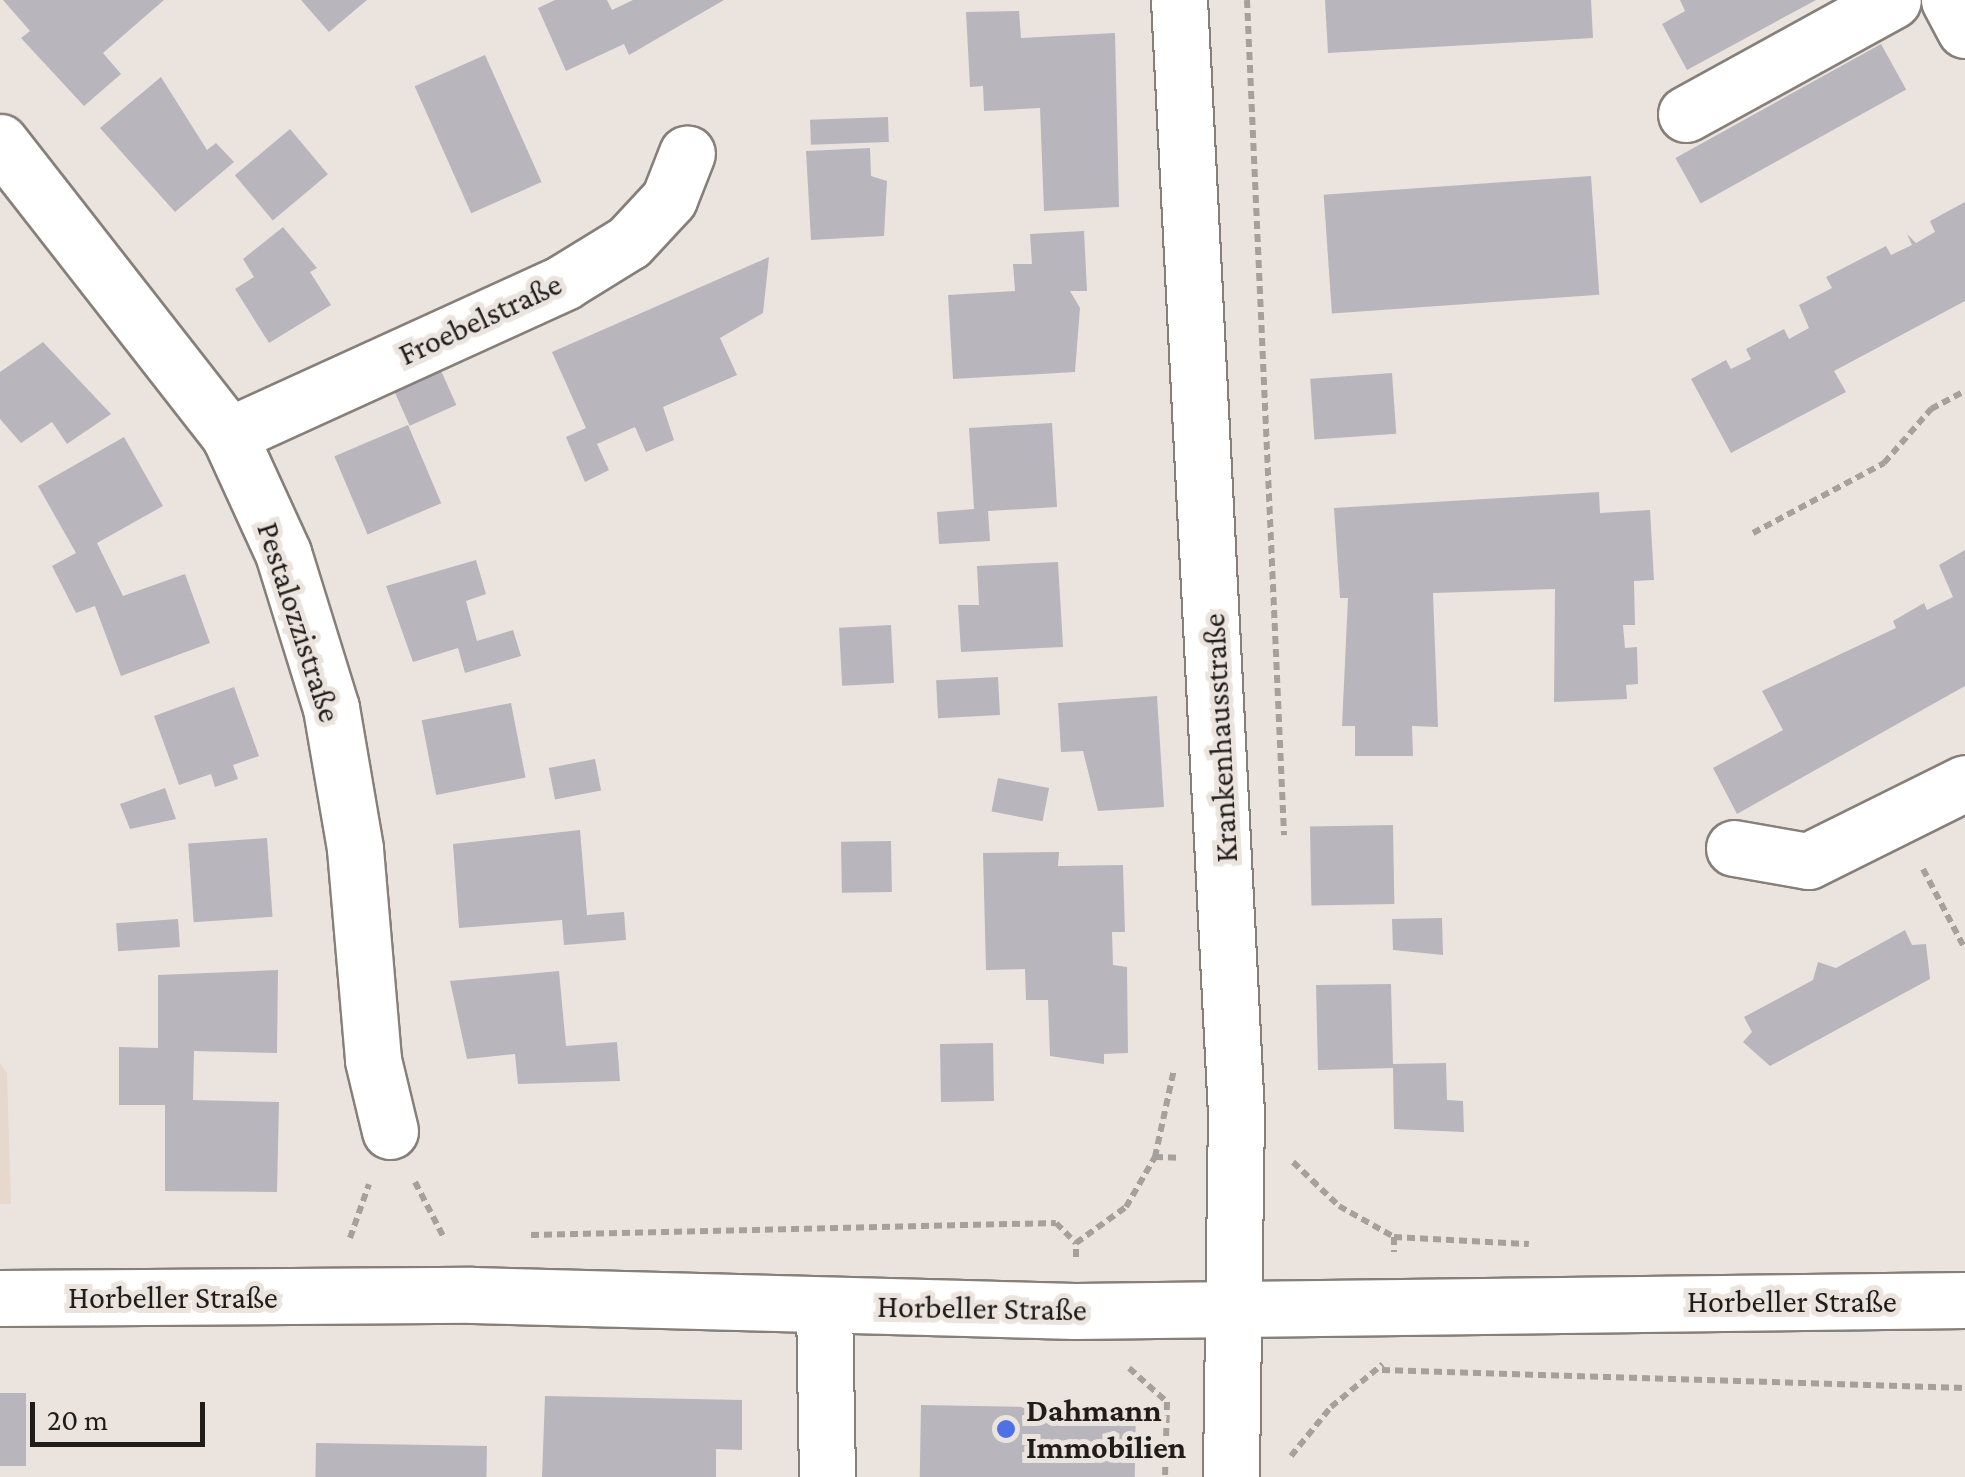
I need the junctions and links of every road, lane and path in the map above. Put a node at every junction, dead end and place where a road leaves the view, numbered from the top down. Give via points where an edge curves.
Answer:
1 (1179, 0) edge
2 (1247, 0) edge
3 (1893, 0) edge
4 (1949, 0) edge
5 (1965, 30) edge
6 (1686, 114) dead end
7 (687, 153) dead end
8 (11, 176) edge
9 (1965, 390) edge
10 (228, 435) junction
11 (1752, 533) dead end
12 (1965, 782) edge
13 (1898, 819) junction
14 (1734, 848) dead end
15 (1284, 852) dead end
16 (1965, 949) edge
17 (1177, 1054) dead end
18 (390, 1132) dead end
19 (1291, 1141) dead end
20 (0, 1298) edge
21 (1965, 1300) edge
22 (1393, 1303) junction
23 (824, 1304) junction
24 (1237, 1309) junction
25 (1076, 1311) junction
26 (1382, 1370) junction
27 (1965, 1388) edge
28 (1290, 1466) dead end
29 (827, 1477) edge
30 (1165, 1477) edge
31 (1231, 1477) edge

1 - 24 street, Krankenhausstraße via 1225,834
2 - 15 path
3 - 6 street
4 - 5 street
7 - 10 street, Froebelstraße via 656,214 564,282
8 - 10 street, Pestalozzistraße
9 - 11 path via 1931,409 1884,463
10 - 18 street, Pestalozzistraße via 283,553 331,708 355,849 372,1060
12 - 13 street
13 - 14 street via 1808,861
13 - 16 path
17 - 25 path via 1155,1156 1126,1207 1076,1243
19 - 22 path via 1292,1160 1339,1206 1394,1238
20 - 23 street, Horbeller Straße
21 - 22 street, Horbeller Straße
22 - 24 street, Horbeller Straße
22 - 26 path
23 - 25 street, Horbeller Straße
23 - 29 street
24 - 25 street, Horbeller Straße
24 - 31 street, Krankenhausstraße
25 - 30 path via 1078,1356 1128,1367 1167,1402
26 - 27 path
26 - 28 path via 1330,1406

